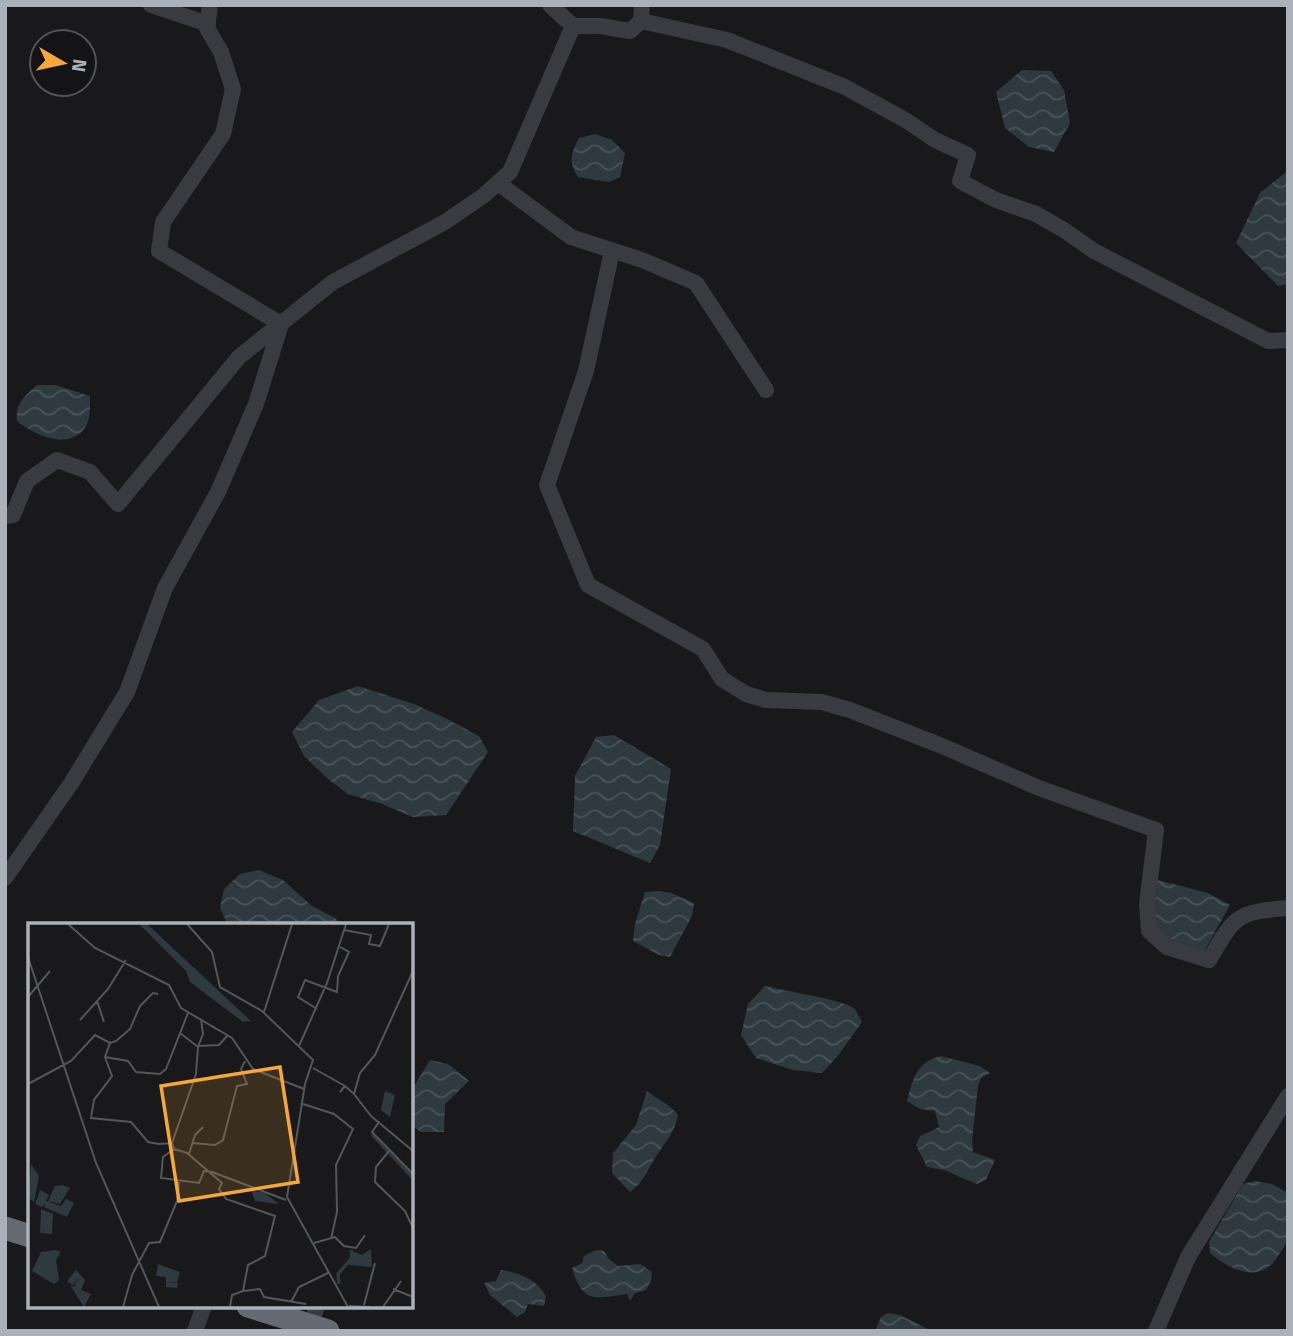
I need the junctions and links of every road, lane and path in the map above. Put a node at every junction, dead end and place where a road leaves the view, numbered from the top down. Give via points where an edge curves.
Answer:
1 (150, 5) edge
2 (210, 5) edge
3 (550, 5) edge
4 (642, 13) edge
5 (208, 24) junction
6 (573, 26) junction
7 (498, 183) junction
8 (612, 251) junction
9 (281, 324) junction
10 (1288, 340) edge
11 (766, 390) dead end
12 (5, 516) edge
13 (5, 878) edge
14 (1288, 908) edge
15 (1288, 1096) edge
16 (5, 1228) edge
17 (28, 1235) edge
18 (203, 1308) edge
19 (257, 1308) edge
20 (319, 1321) edge
21 (195, 1331) edge
22 (1156, 1331) edge

1 - 5 street
2 - 5 street
3 - 6 street
4 - 6 street via 630,31
4 - 10 street via 727,40 845,87 968,155 960,181 979,192 1036,214 1094,251 1268,341
5 - 9 street via 233,89 223,134 163,222 159,251
6 - 7 street via 510,172
7 - 8 street via 571,237
7 - 9 street via 445,222 333,282
8 - 11 street via 696,283
8 - 14 street via 586,371 547,485 588,585 703,649 722,679 746,694 766,700 822,702 850,710 1039,788 1156,830 1147,904 1149,931 1167,947 1209,960 1228,929 1243,915
9 - 12 street via 239,357 118,504 90,472 57,460 27,481 13,516
9 - 13 street via 256,404 218,492 165,588 127,692
15 - 22 street via 1188,1257
16 - 17 highway
18 - 21 street
19 - 20 highway

